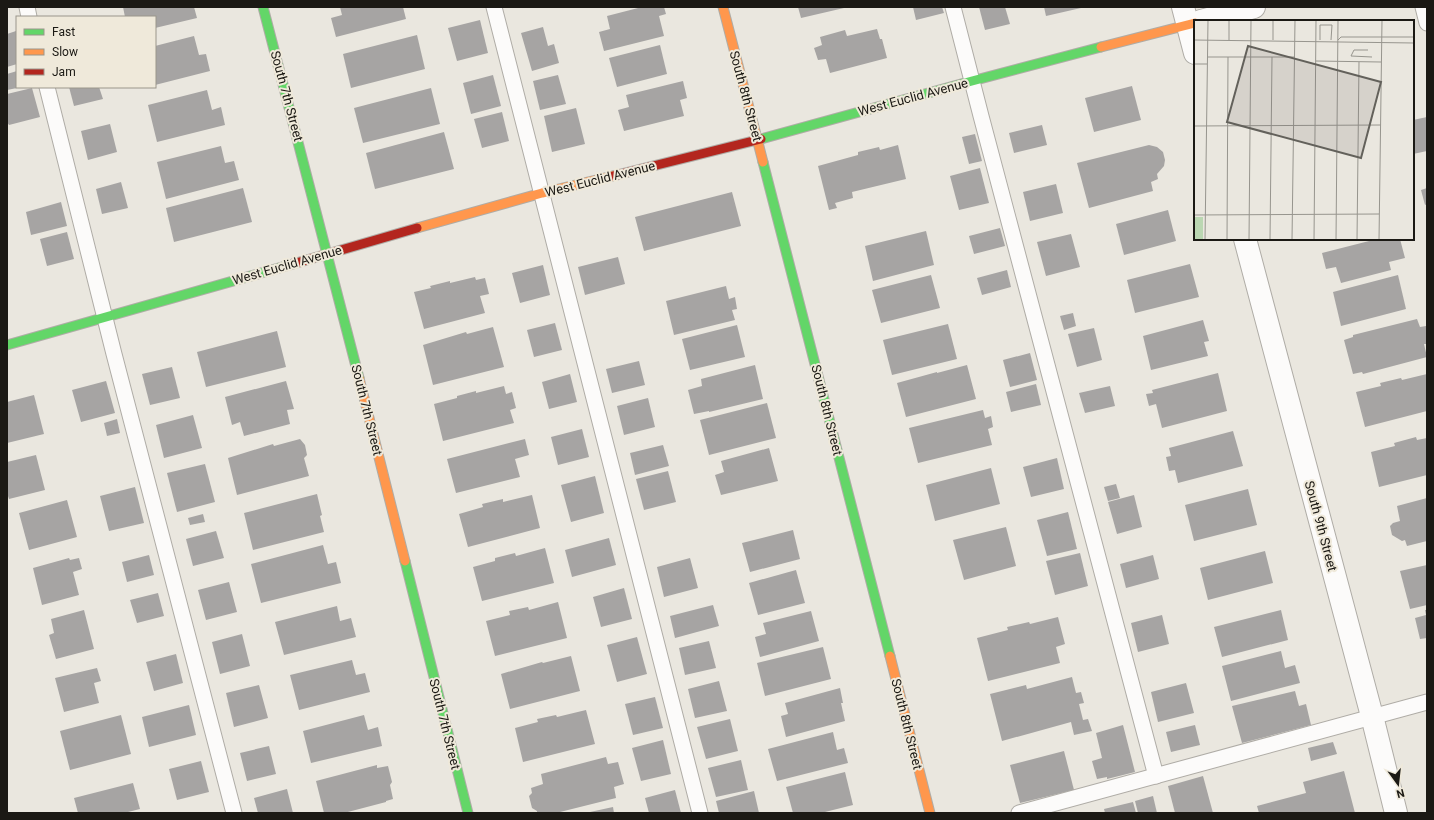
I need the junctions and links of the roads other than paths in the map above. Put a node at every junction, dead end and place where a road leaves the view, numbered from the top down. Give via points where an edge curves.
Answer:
1 (263, 7) edge
2 (494, 7) edge
3 (723, 7) edge
4 (953, 7) edge
5 (1254, 7) edge
6 (1423, 7) edge
7 (1192, 19) edge
8 (1427, 23) edge
9 (1194, 42) edge
10 (972, 81) junction
11 (46, 88) edge
12 (758, 140) junction
13 (542, 193) junction
14 (1245, 240) edge
15 (328, 254) junction
16 (104, 317) junction
17 (7, 345) edge
18 (1427, 702) edge
19 (1372, 716) junction
20 (1156, 776) junction
21 (234, 813) edge
22 (468, 813) edge
23 (700, 813) edge
24 (930, 813) edge
25 (1019, 813) edge
26 (1396, 813) edge

1 - 15 street, South 7th Street
2 - 13 lane
3 - 12 street, South 8th Street
4 - 10 lane
5 - 7 street, West Euclid Avenue
6 - 8 lane
7 - 9 street
7 - 10 street, West Euclid Avenue
10 - 12 street, West Euclid Avenue
10 - 20 lane
11 - 16 lane
12 - 13 street, West Euclid Avenue
12 - 24 street, South 8th Street
13 - 15 street, West Euclid Avenue
13 - 23 lane
14 - 19 street, South 9th Street
15 - 16 street, West Euclid Avenue
15 - 22 street, South 7th Street
16 - 17 street, West Euclid Avenue
16 - 21 lane
18 - 19 lane
19 - 20 lane
19 - 26 street, South 9th Street
20 - 25 lane

